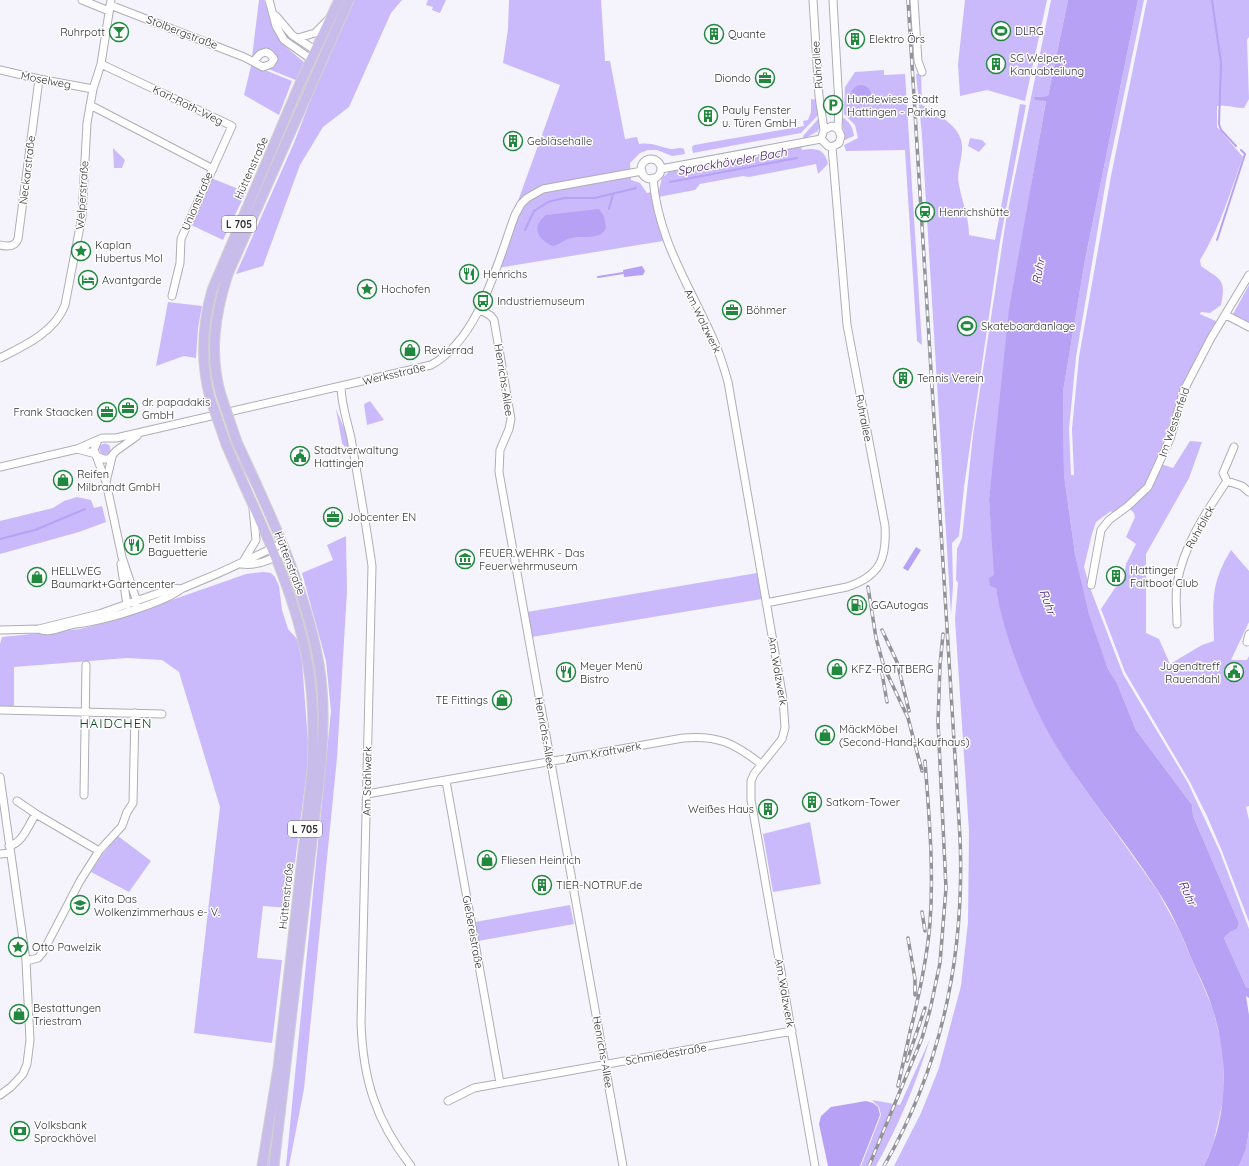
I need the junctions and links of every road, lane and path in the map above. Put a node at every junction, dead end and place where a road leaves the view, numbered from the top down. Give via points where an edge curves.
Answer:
1 (82, 0) edge
2 (269, 0) edge
3 (339, 0) edge
4 (349, 0) edge
5 (813, 0) edge
6 (833, 0) edge
7 (914, 0) edge
8 (110, 5) edge
9 (273, 12) junction
10 (331, 17) junction
11 (298, 38) junction
12 (313, 54) junction
13 (322, 60) junction
14 (254, 61) dead end
15 (101, 64) junction
16 (0, 70) edge
17 (922, 72) dead end
18 (38, 79) junction
19 (93, 89) junction
20 (90, 105) junction
21 (838, 129) junction
22 (824, 130) junction
23 (821, 139) junction
24 (832, 146) junction
25 (213, 169) junction
26 (661, 169) junction
27 (642, 171) junction
28 (653, 178) junction
29 (0, 246) edge
30 (1249, 276) edge
31 (172, 296) dead end
32 (479, 309) junction
33 (1226, 315) junction
34 (1249, 327) edge
35 (0, 358) edge
36 (341, 386) junction
37 (142, 432) junction
38 (109, 439) junction
39 (98, 440) junction
40 (1234, 446) dead end
41 (77, 449) junction
42 (114, 454) junction
43 (96, 455) junction
44 (0, 467) edge
45 (1227, 481) junction
46 (106, 482) junction
47 (1248, 489) edge
48 (253, 506) junction
49 (283, 547) junction
50 (274, 553) junction
51 (122, 557) junction
52 (241, 564) junction
53 (1091, 585) dead end
54 (766, 603) junction
55 (127, 605) junction
56 (136, 605) junction
57 (1177, 624) dead end
58 (39, 629) junction
59 (0, 631) edge
60 (1249, 634) edge
61 (1248, 642) dead end
62 (86, 665) dead end
63 (0, 710) edge
64 (86, 711) junction
65 (135, 713) junction
66 (162, 714) dead end
67 (550, 761) junction
68 (761, 764) junction
69 (0, 777) edge
70 (446, 781) junction
71 (367, 794) junction
72 (84, 795) dead end
73 (17, 801) dead end
74 (36, 814) junction
75 (9, 849) junction
76 (99, 851) junction
77 (0, 854) edge
78 (26, 961) junction
79 (792, 1031) junction
80 (605, 1064) junction
81 (500, 1083) junction
82 (0, 1095) edge
83 (448, 1101) dead end
84 (268, 1126) junction
85 (257, 1166) edge
86 (262, 1166) edge
87 (274, 1166) edge
88 (411, 1166) edge
89 (624, 1166) edge
90 (815, 1166) edge

1 - 8 street, Stolbergstraße
2 - 9 street
3 - 10 main road, L 705
4 - 13 main road, L 705
5 - 22 street, Ruhrallee via 819,96
6 - 21 street, Ruhrallee
7 - 17 street via 918,61
8 - 14 street, Stolbergstraße
8 - 15 street, Welperstraße
9 - 11 street via 286,29
9 - 12 street via 276,26 284,40
10 - 11 street via 315,33
10 - 12 main road, L 705
11 - 12 street
12 - 13 main road
12 - 48 main road, Hüttenstraße / L 705, bridge via 221,265 206,313 203,350 210,398 226,444
13 - 49 main road, Hüttenstraße / L 705, bridge via 238,250 220,297 215,322 214,350 221,395 237,442
15 - 19 street, Welperstraße
15 - 25 street, Karl-Roth-Weg via 232,126
16 - 18 street, Moselweg
18 - 19 street, Moselweg
18 - 29 street, Neckarstraße via 18,239 17,243 11,246
19 - 20 street, Welperstraße
20 - 25 street, Unionstraße
20 - 35 street, Welperstraße via 82,216 66,305 60,316 46,330
21 - 22 street via 832,126
21 - 24 street, Ruhrallee via 841,140
22 - 23 street, Ruhrallee
23 - 24 street via 825,145
23 - 26 street
24 - 54 street, Ruhrallee via 847,325 885,526 886,545 879,566 860,583
25 - 31 street, Unionstraße via 181,239 180,263
26 - 27 street via 659,163 650,159 643,164
26 - 28 street via 659,175
27 - 28 street via 646,177
27 - 32 street, Werksstraße via 549,187 527,198 515,215
28 - 54 street, Am Walzwerk via 660,217 670,250 714,341 728,382
30 - 33 street, Im Westenfeld
32 - 36 street, Werksstraße via 458,344 439,360 424,367
32 - 67 street, Henrichs-Allee via 494,320 510,412 509,429 500,450 499,472
33 - 34 street
33 - 53 street, Im Westenfeld via 1184,390 1170,439 1148,487 1102,528
36 - 37 street, Werksstraße
36 - 71 street, Am Stahlwerk via 341,398 349,427 372,566
37 - 38 street, Werksstraße
37 - 42 street, Werksstraße
38 - 39 street, Werksstraße
38 - 42 street via 115,444
39 - 41 street, Werksstraße
39 - 43 street via 94,446
40 - 45 street via 1224,470 1224,478
41 - 43 street, Werksstraße
41 - 44 street, Werksstraße
42 - 43 street, Werksstraße via 106,459
42 - 46 street
43 - 46 street
45 - 47 street
45 - 57 street, Ruhrblick via 1208,511 1183,561 1177,587
46 - 51 street
48 - 50 main road, Hüttenstraße / L 705
48 - 52 street via 256,540
49 - 50 street
49 - 87 main road, Hüttenstraße / L 705 via 304,607 319,663 324,716 320,773
50 - 52 street via 251,566
50 - 84 main road, Hüttenstraße / L 705 via 299,623 308,660 313,744 278,1068
51 - 55 street via 121,569
51 - 56 street
52 - 56 street via 182,589 173,588
54 - 68 street, Am Walzwerk via 786,717 782,739
55 - 56 street
55 - 58 street
56 - 58 street via 90,622 42,631
58 - 59 street
60 - 61 street
62 - 64 street
63 - 64 street
64 - 65 street
64 - 72 street
65 - 66 street
65 - 76 street via 133,803 122,826
67 - 68 street, Zum Kraftwerk via 693,737 709,737 740,748
67 - 70 street, Zum Kraftwerk
67 - 80 street, Henrichs-Allee
68 - 79 street, Am Walzwerk via 751,781 751,800
69 - 75 street
70 - 71 street, Zum Kraftwerk
70 - 81 street, Gießereistraße
71 - 88 street, Am Stahlwerk via 360,1023 362,1051 368,1087 376,1110 395,1145
73 - 74 street
74 - 75 street via 20,841
74 - 76 street
75 - 77 street
75 - 78 street
76 - 78 street via 80,881 43,952 38,958
78 - 82 street via 29,1053 25,1069 17,1081
79 - 80 street, Schmiedestraße
79 - 90 street, Am Walzwerk
80 - 81 street, Schmiedestraße
80 - 89 street, Henrichs-Allee
81 - 83 street, Schmiedestraße via 474,1088
84 - 85 main road, L 705
84 - 86 main road, Hüttenstraße / L 705

